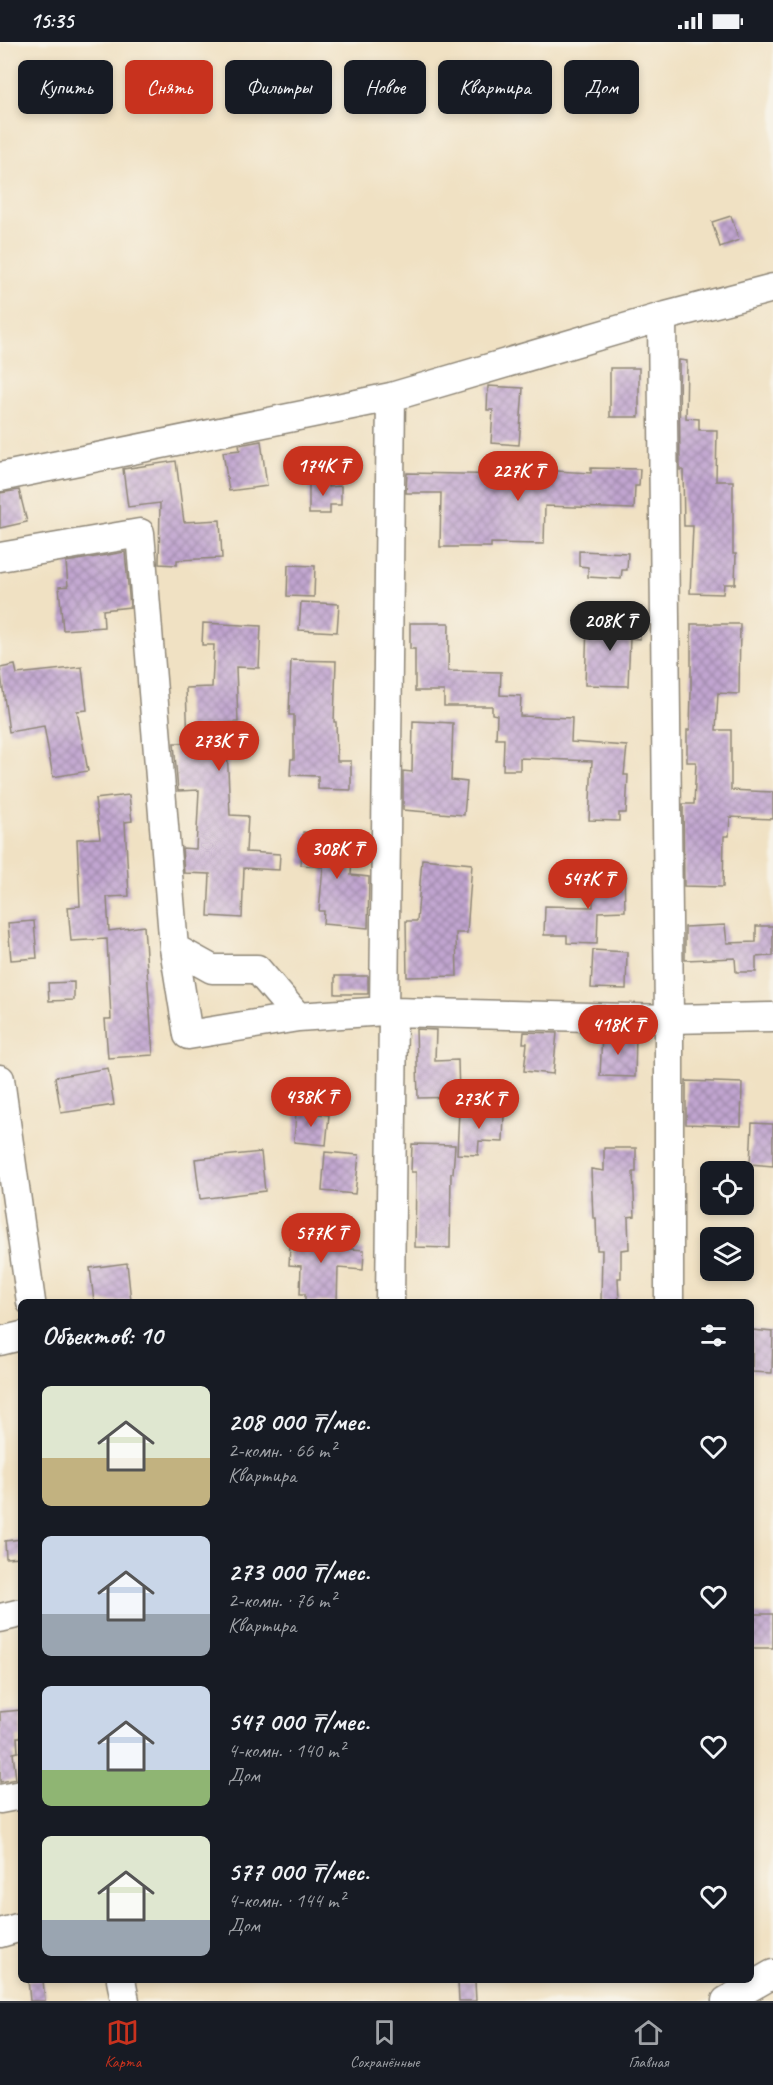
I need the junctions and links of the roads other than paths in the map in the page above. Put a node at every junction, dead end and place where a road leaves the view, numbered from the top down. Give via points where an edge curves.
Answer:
1 (773, 288) edge
2 (662, 317) junction
3 (391, 397) junction
4 (0, 477) edge
5 (0, 557) edge
6 (174, 948) junction
7 (388, 1012) junction
8 (297, 1017) junction
9 (773, 1017) edge
10 (669, 1019) junction
11 (0, 1079) edge
12 (3, 1126) edge
13 (31, 1299) edge
14 (390, 1299) edge
15 (669, 1299) edge
16 (18, 1337) edge
17 (0, 1341) edge
18 (18, 1614) edge
19 (0, 1618) edge
20 (18, 1796) edge
21 (0, 1799) edge
22 (18, 1928) edge
23 (0, 1933) edge
24 (773, 1974) edge
25 (122, 1983) edge
26 (125, 2001) edge
27 (726, 2001) edge

1 - 2 street
2 - 3 street
2 - 10 street
3 - 4 street
3 - 7 street
5 - 6 street via 140,533
6 - 8 street via 212,969 257,969
6 - 8 street via 188,1035
7 - 8 street
7 - 10 street
7 - 14 street
9 - 10 street
10 - 15 street
11 - 12 street
12 - 13 street
16 - 17 street
18 - 19 street
20 - 21 street
22 - 23 street
24 - 27 street
25 - 26 street

